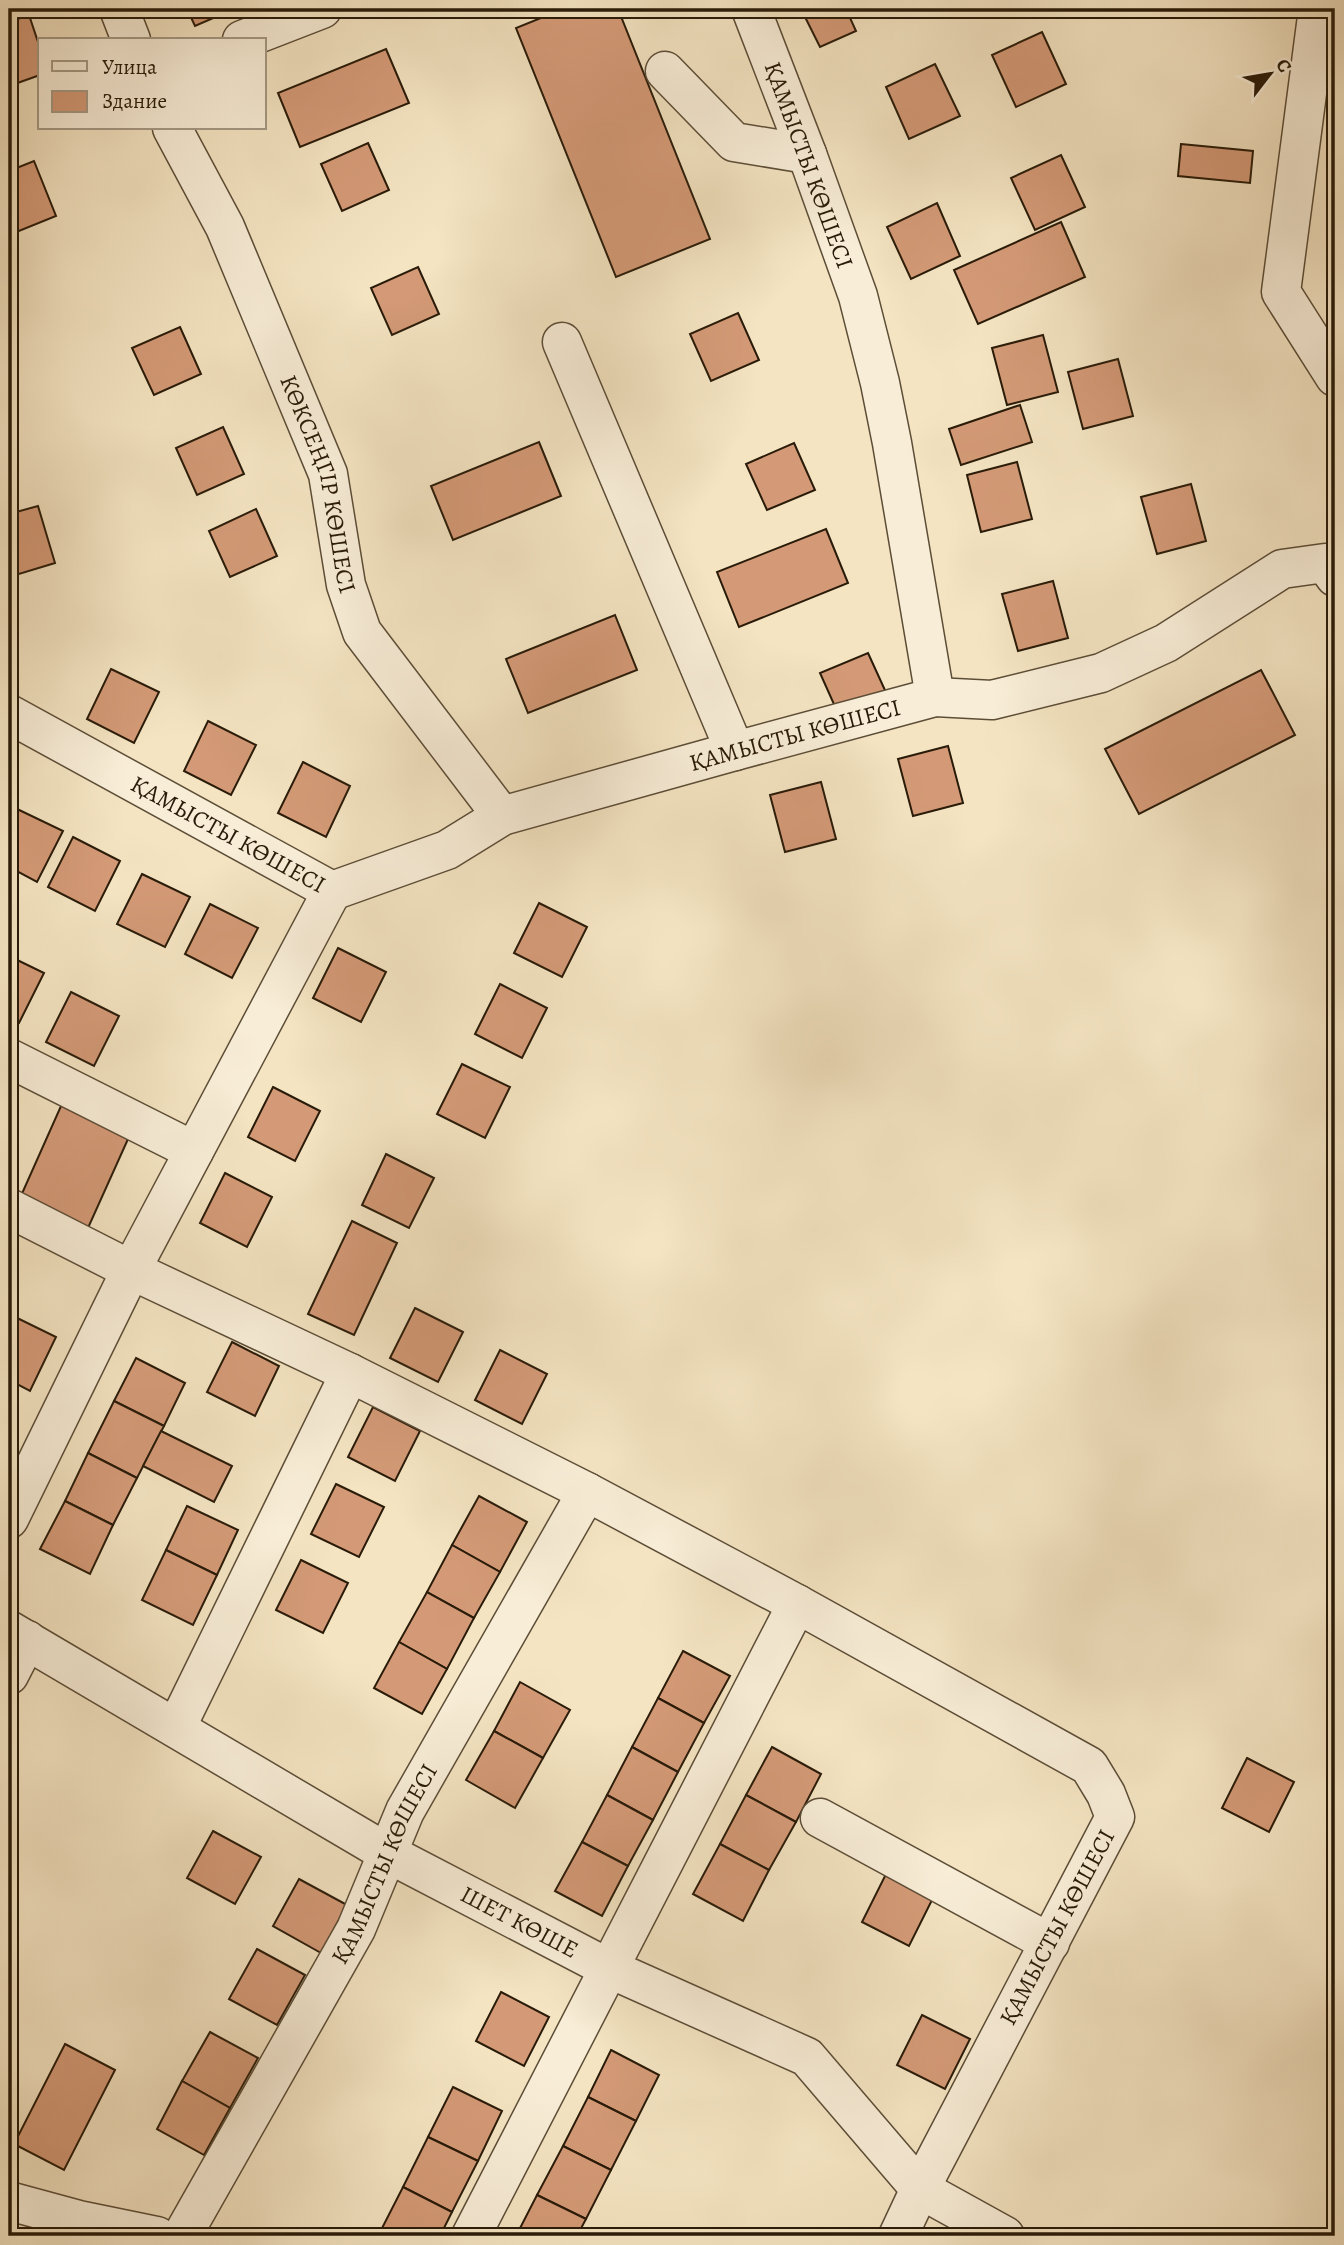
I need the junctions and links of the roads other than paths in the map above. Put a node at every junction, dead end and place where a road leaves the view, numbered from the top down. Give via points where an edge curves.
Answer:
1 (119, 9) edge
2 (322, 9) edge
3 (751, 9) edge
4 (1318, 9) edge
5 (130, 38) edge
6 (247, 38) edge
7 (665, 71) dead end
8 (173, 130) edge
9 (807, 154) junction
10 (562, 342) dead end
11 (1335, 377) edge
12 (1335, 577) edge
13 (935, 697) junction
14 (9, 713) edge
15 (735, 751) junction
16 (502, 816) junction
17 (332, 891) junction
18 (9, 1058) edge
19 (194, 1151) junction
20 (9, 1208) edge
21 (131, 1270) junction
22 (350, 1373) junction
23 (587, 1492) junction
24 (9, 1519) edge
25 (797, 1604) junction
26 (18, 1635) edge
27 (9, 1675) edge
28 (176, 1728) junction
29 (820, 1818) dead end
30 (389, 1854) junction
31 (1050, 1942) junction
32 (608, 1968) junction
33 (920, 2189) junction
34 (9, 2201) edge
35 (157, 2236) edge
36 (182, 2236) edge
37 (471, 2236) edge
38 (898, 2236) edge
39 (1005, 2236) edge

1 - 5 street
2 - 6 street
3 - 9 street, ҚАМЫСТЫ КӨШЕСІ
4 - 11 street via 1281,292
7 - 9 street via 734,142
8 - 16 street, КӨКСЕҢГІР КӨШЕСІ via 225,227 328,474 346,585 362,632
9 - 13 street, ҚАМЫСТЫ КӨШЕСІ via 858,296 880,383
10 - 15 street
12 - 13 street via 1325,563 1282,569 1166,643 1101,673 992,700
13 - 15 street, ҚАМЫСТЫ КӨШЕСІ
14 - 17 street, ҚАМЫСТЫ КӨШЕСІ
15 - 16 street, ҚАМЫСТЫ КӨШЕСІ
16 - 17 street, ҚАМЫСТЫ КӨШЕСІ via 447,850
17 - 19 street
18 - 19 street
19 - 21 street
20 - 21 street, ҚАМЫСТЫ КӨШЕСІ
21 - 22 street, ҚАМЫСТЫ КӨШЕСІ
21 - 24 street
22 - 23 street, ҚАМЫСТЫ КӨШЕСІ
22 - 28 street
23 - 25 street, ҚАМЫСТЫ КӨШЕСІ
23 - 30 street, ҚАМЫСТЫ КӨШЕСІ via 405,1811
25 - 31 street, ҚАМЫСТЫ КӨШЕСІ via 1089,1766 1115,1817
25 - 32 street
26 - 27 street
26 - 28 street, ШЕТ КӨШЕ
28 - 30 street, ШЕТ КӨШЕ
29 - 31 street
30 - 32 street, ШЕТ КӨШЕ
30 - 36 street, ҚАМЫСТЫ КӨШЕСІ via 356,1929
31 - 33 street, ҚАМЫСТЫ КӨШЕСІ
32 - 33 street, ШЕТ КӨШЕ via 807,2057
32 - 37 street
33 - 38 street, ҚАМЫСТЫ КӨШЕСІ
33 - 39 street, ШЕТ КӨШЕ
34 - 35 street

